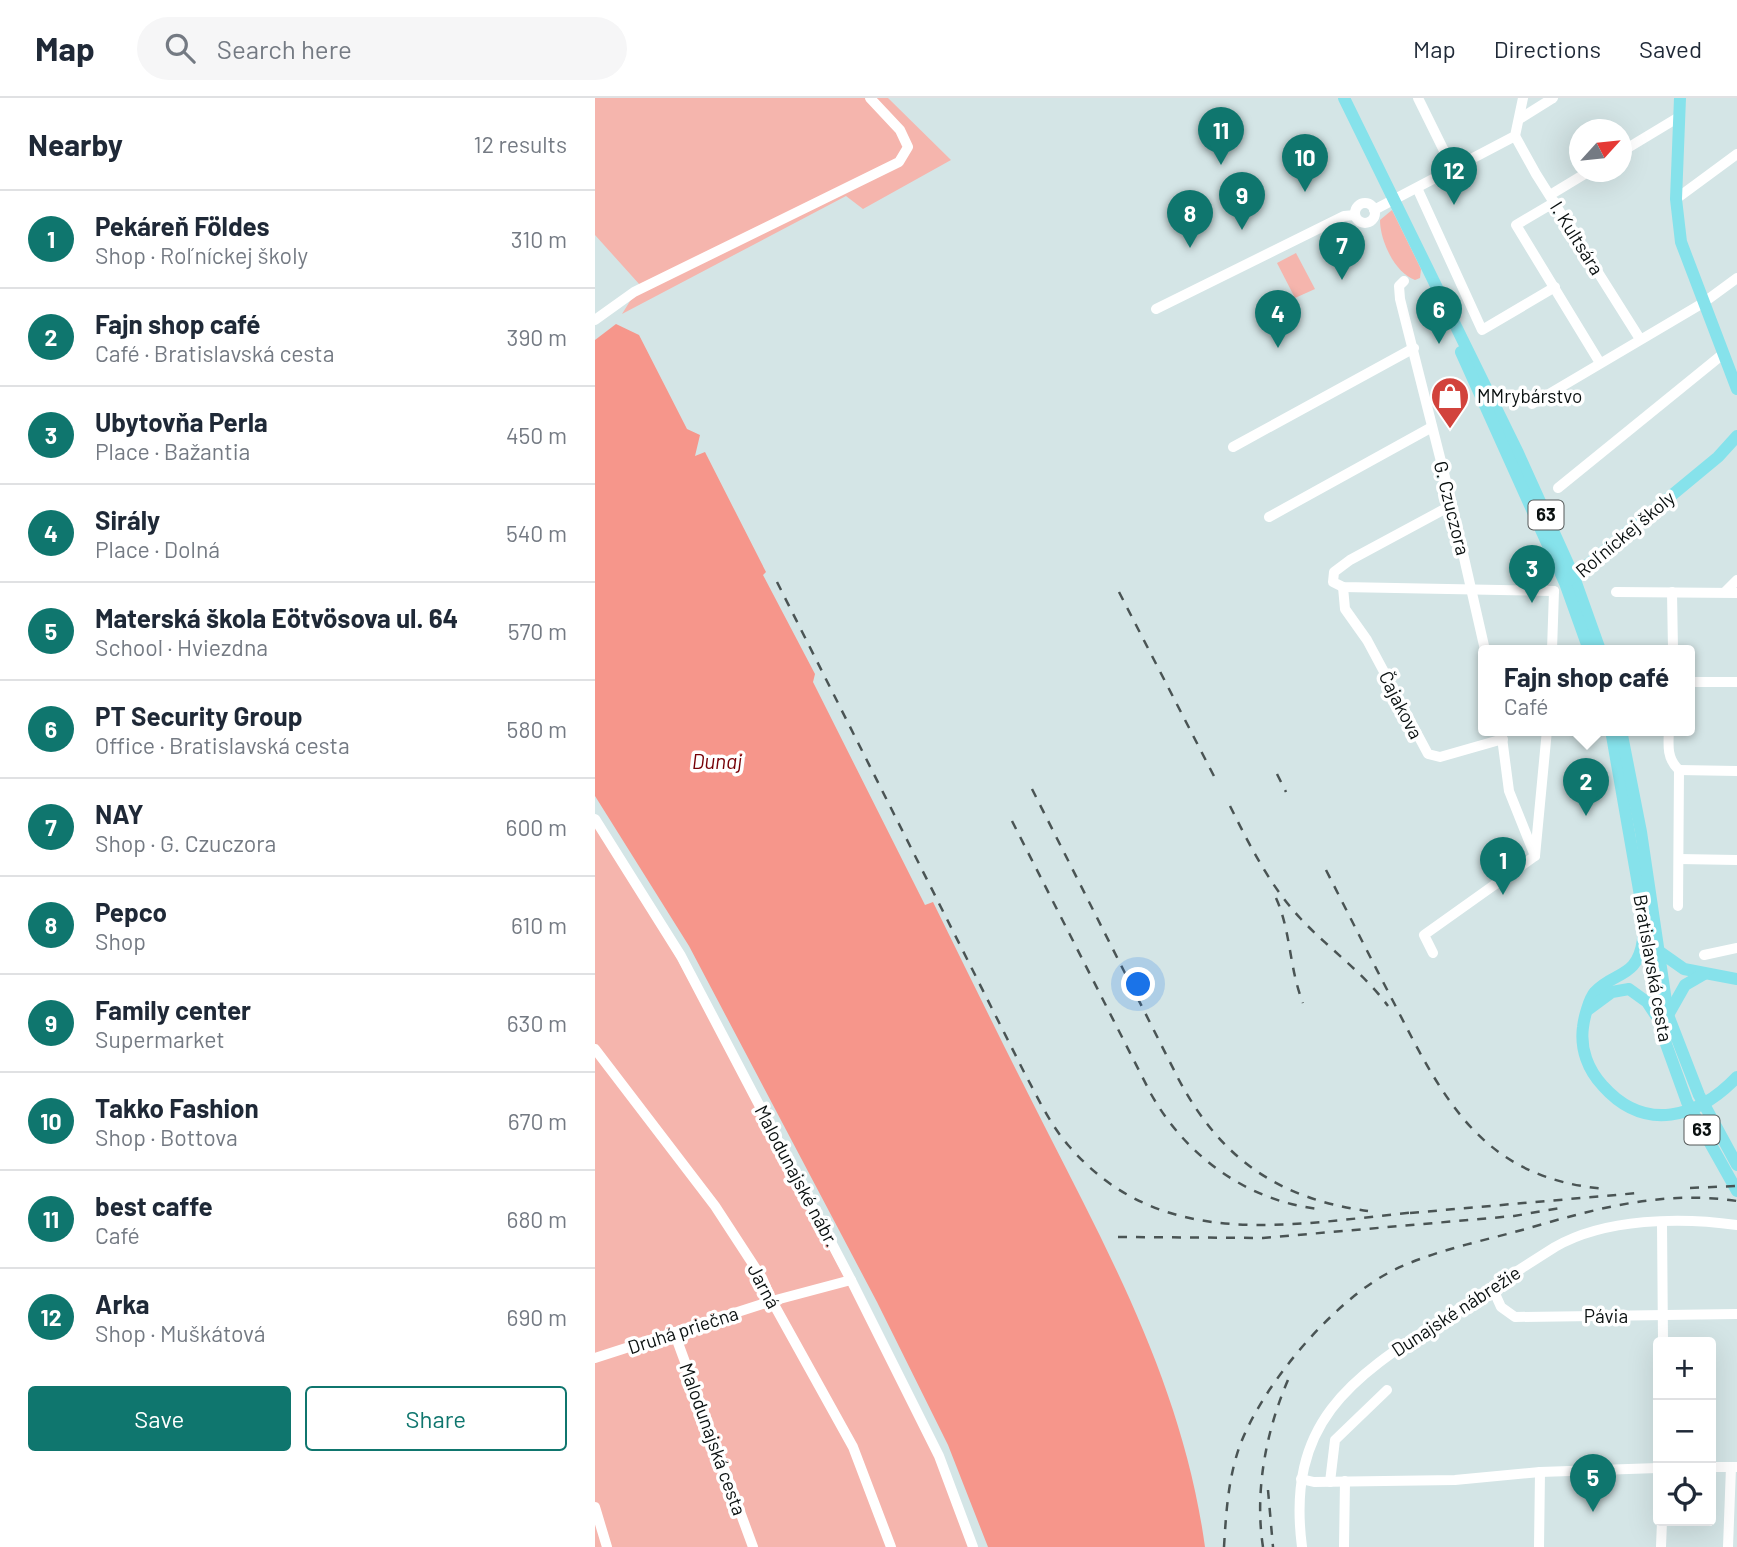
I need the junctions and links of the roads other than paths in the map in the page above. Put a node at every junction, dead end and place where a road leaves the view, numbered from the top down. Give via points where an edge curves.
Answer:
1 (870, 98) edge
2 (1343, 98) edge
3 (1418, 98) edge
4 (1523, 98) edge
5 (1553, 98) edge
6 (1681, 98) edge
7 (1679, 117) junction
8 (1521, 118) junction
9 (1515, 136) junction
10 (1632, 146) edge
11 (1737, 154) edge
12 (1454, 171) junction
13 (1574, 182) edge
14 (1417, 190) junction
15 (1552, 198) junction
16 (1676, 199) junction
17 (1737, 278) edge
18 (1404, 281) dead end
19 (1555, 286) junction
20 (1703, 303) junction
21 (1156, 309) dead end
22 (595, 320) edge
23 (1640, 339) junction
24 (1414, 348) junction
25 (1723, 355) junction
26 (1600, 363) junction
27 (1737, 389) edge
28 (1532, 404) dead end
29 (1432, 427) junction
30 (1737, 436) edge
31 (1233, 447) dead end
32 (1558, 488) dead end
33 (1452, 505) junction
34 (1269, 517) dead end
35 (1737, 580) edge
36 (1565, 584) junction
37 (1343, 587) junction
38 (1472, 588) junction
39 (1616, 592) dead end
40 (1672, 592) junction
41 (1725, 592) junction
42 (1737, 593) edge
43 (1484, 645) edge
44 (1553, 645) edge
45 (1587, 645) edge
46 (1597, 645) edge
47 (1673, 645) edge
48 (1695, 682) edge
49 (1737, 682) edge
50 (1497, 736) edge
51 (1502, 736) edge
52 (1547, 736) edge
53 (1612, 736) edge
54 (1622, 736) edge
55 (1669, 736) edge
56 (1679, 770) junction
57 (1737, 771) edge
58 (595, 818) edge
59 (1535, 856) junction
60 (1679, 859) junction
61 (1737, 860) edge
62 (1678, 906) dead end
63 (1644, 928) junction
64 (1737, 947) edge
65 (1657, 950) junction
66 (1433, 953) dead end
67 (1704, 955) dead end
68 (1704, 974) junction
69 (1737, 979) edge
70 (1588, 1010) junction
71 (1664, 1017) junction
72 (595, 1049) edge
73 (1737, 1077) edge
74 (1737, 1165) edge
75 (1737, 1191) edge
76 (1661, 1224) junction
77 (1737, 1225) edge
78 (851, 1280) junction
79 (1492, 1286) junction
80 (772, 1301) junction
81 (1737, 1314) edge
82 (1663, 1315) junction
83 (674, 1332) junction
84 (1663, 1337) edge
85 (595, 1359) edge
86 (1387, 1390) dead end
87 (1716, 1467) edge
88 (1734, 1467) edge
89 (1653, 1468) edge
90 (1539, 1472) junction
91 (1301, 1479) junction
92 (1345, 1481) junction
93 (1330, 1482) junction
94 (595, 1507) edge
95 (1662, 1526) edge
96 (607, 1547) edge
97 (753, 1547) edge
98 (891, 1547) edge
99 (973, 1547) edge
100 (1302, 1547) edge
101 (1344, 1547) edge
102 (1539, 1547) edge
103 (1661, 1547) edge
104 (1728, 1547) edge

1 - 22 street via 900,130 908,147 899,162 634,292
2 - 36 main road, 63 via 1400,211
3 - 12 street
4 - 8 street
5 - 8 street
6 - 7 main road
7 - 10 street
7 - 16 main road
8 - 9 street
9 - 12 street
9 - 15 street, I. Kultsára
11 - 16 street
12 - 14 street
13 - 15 street
14 - 19 street via 1482,330
14 - 21 street via 1374,210 1367,223 1355,215 1343,215
15 - 19 street via 1516,225
15 - 23 street, I. Kultsára
16 - 20 main road via 1681,242
17 - 20 street
18 - 24 street, G. Czuczora via 1399,286
19 - 26 street
20 - 23 street
20 - 25 main road
23 - 26 street
24 - 29 street, G. Czuczora
24 - 31 street
25 - 27 main road
25 - 32 street
26 - 28 street
29 - 33 street, G. Czuczora
29 - 34 street
30 - 36 main road, Roľníckej školy via 1718,457
33 - 37 street via 1334,572 1332,579
33 - 38 street, G. Czuczora
35 - 41 street
36 - 38 street
36 - 44 street
36 - 45 main road, 63
36 - 46 main road, 63
37 - 38 street
37 - 50 street, Čajakova via 1345,609 1367,640 1428,754 1440,757
38 - 43 street, G. Czuczora
39 - 40 street
40 - 41 street
40 - 47 street
41 - 42 street
48 - 49 street
51 - 59 street via 1509,791
52 - 59 street
53 - 63 main road, Bratislavská cesta / 63
54 - 65 main road, Bratislavská cesta / 63
55 - 56 street via 1672,764
56 - 57 street
56 - 60 street
58 - 78 street, Malodunajské nábr. via 681,956
59 - 66 street via 1424,935
60 - 61 street
60 - 62 street
63 - 70 main road via 1641,951 1633,965 1595,992
63 - 71 main road, Bratislavská cesta / 63
64 - 67 street
65 - 68 main road via 1684,969
65 - 71 main road, Bratislavská cesta / 63
68 - 69 main road
68 - 71 main road via 1685,985
70 - 71 main road via 1612,992 1629,989
70 - 73 main road via 1582,1033 1588,1065 1613,1097 1635,1110 1657,1116 1685,1112 1718,1096
71 - 74 main road, Bratislavská cesta / 63
71 - 75 main road, Bratislavská cesta / 63 via 1673,1067
72 - 80 street, Jarná via 715,1206
76 - 77 street, Dunajské nábrežie
76 - 79 street, Dunajské nábrežie via 1626,1223 1588,1231
76 - 82 street
78 - 80 street, Druhá priečna
78 - 99 street, Malodunajské nábr. via 939,1456
79 - 82 street, Pávia via 1501,1307 1515,1317
79 - 91 street, Dunajské nábrežie via 1391,1352 1348,1387 1317,1433
80 - 83 street, Druhá priečna
80 - 98 street, Jarná via 853,1447
81 - 82 street, Pávia
82 - 84 street
83 - 85 street, Druhá priečna
83 - 97 street, Malodunajská cesta
86 - 93 street via 1335,1440
87 - 88 street
88 - 104 street
89 - 90 street
90 - 92 street via 1455,1480
90 - 102 street
91 - 93 street
91 - 100 street, Dunajské nábrežie
92 - 93 street
92 - 101 street
94 - 96 street
95 - 103 street

